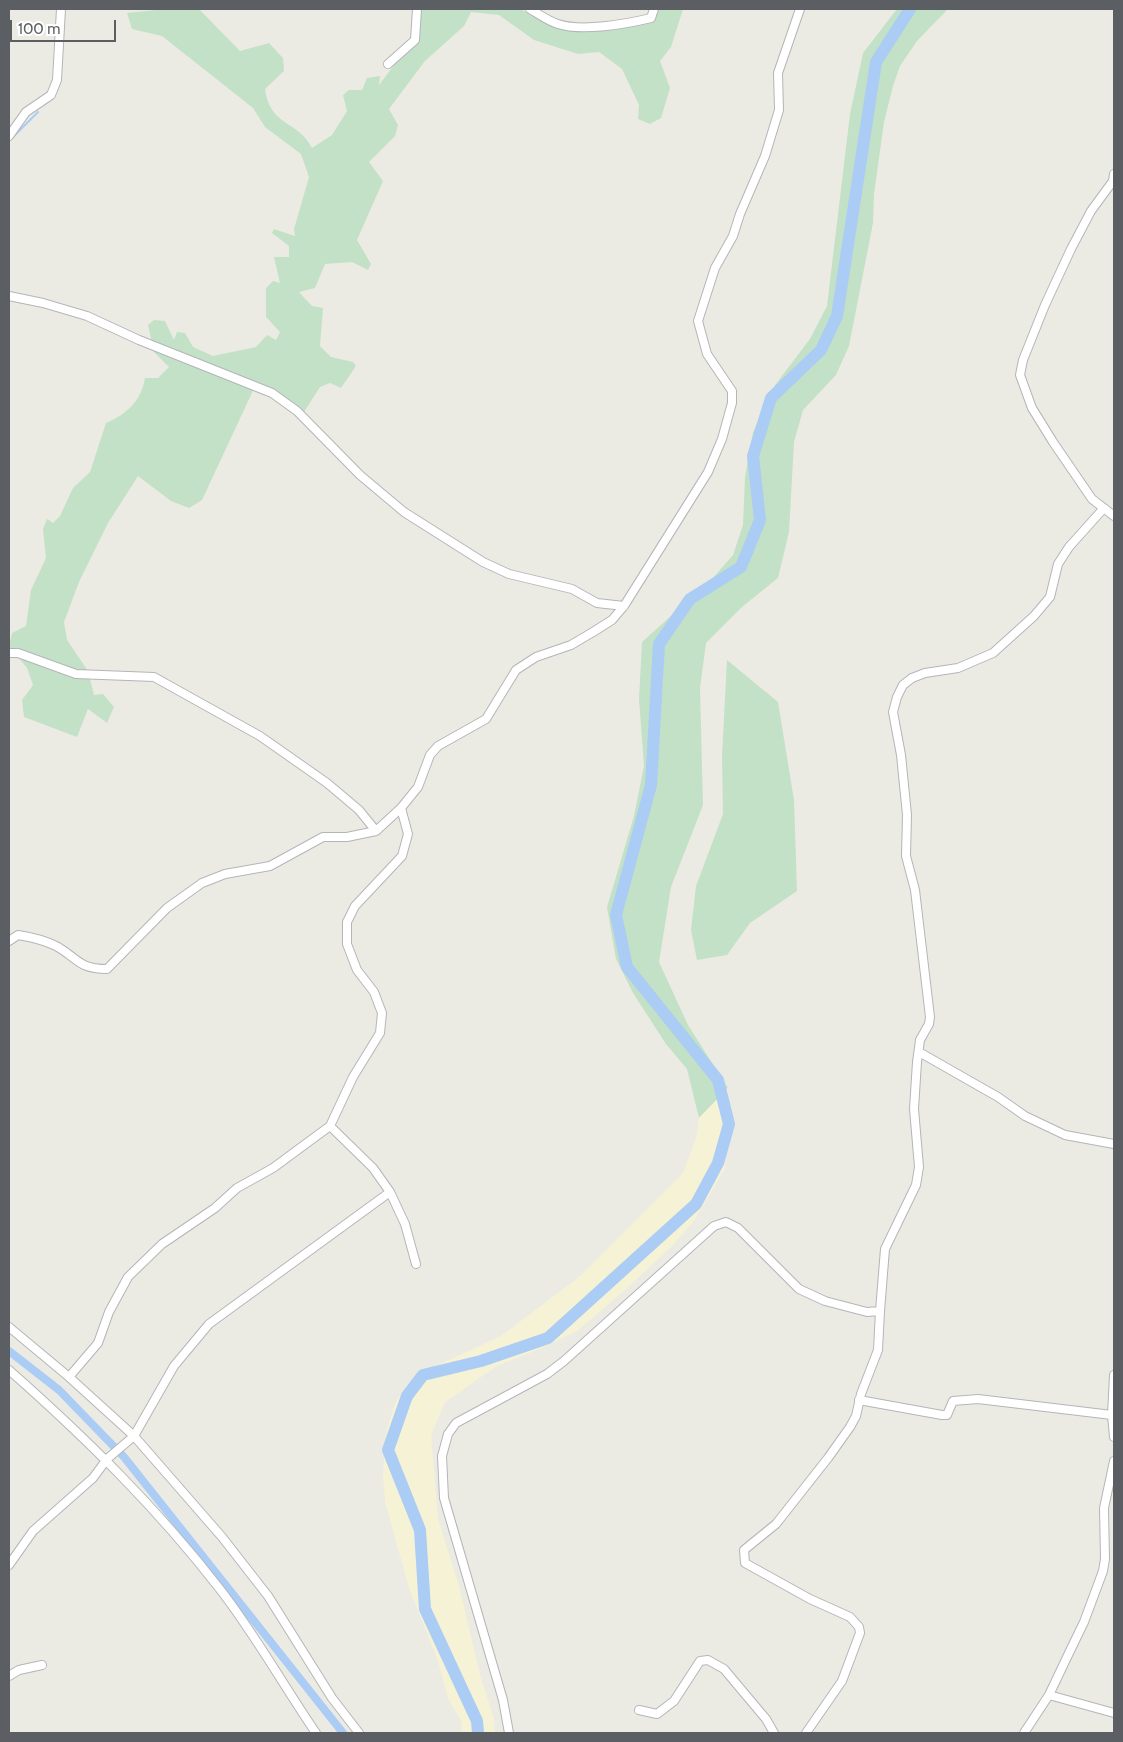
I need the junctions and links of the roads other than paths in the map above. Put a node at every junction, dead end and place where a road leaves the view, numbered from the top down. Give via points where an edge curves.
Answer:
1 (61, 9) edge
2 (417, 9) edge
3 (530, 9) edge
4 (654, 9) edge
5 (800, 9) edge
6 (388, 64) dead end
7 (9, 136) edge
8 (1114, 174) edge
9 (9, 296) edge
10 (1104, 508) junction
11 (1114, 516) edge
12 (624, 606) junction
13 (9, 653) edge
14 (401, 808) junction
15 (376, 831) junction
16 (9, 941) edge
17 (919, 1052) junction
18 (330, 1126) junction
19 (1114, 1144) edge
20 (390, 1192) junction
21 (416, 1264) dead end
22 (880, 1310) junction
23 (9, 1327) edge
24 (9, 1370) edge
25 (1114, 1374) edge
26 (69, 1377) junction
27 (859, 1400) junction
28 (1112, 1415) junction
29 (134, 1436) junction
30 (1114, 1437) edge
31 (107, 1460) junction
32 (1114, 1461) edge
33 (9, 1565) edge
34 (42, 1664) dead end
35 (9, 1676) edge
36 (1049, 1695) junction
37 (640, 1710) dead end
38 (1114, 1713) edge
39 (316, 1733) edge
40 (359, 1733) edge
41 (509, 1733) edge
42 (774, 1733) edge
43 (806, 1733) edge
44 (1024, 1733) edge

1 - 7 street via 57,80 51,96 26,112
2 - 6 street via 415,40
3 - 4 street via 556,24 572,27 630,23 651,18
5 - 12 street via 778,73 779,110 765,156 733,236 716,268 698,321 707,354 732,391 732,403 708,472
8 - 10 street via 1052,289 1020,375 1032,408 1053,442 1092,499
9 - 12 street via 87,316 272,393 297,411 360,475 404,512 483,562 509,574 572,589 597,603
10 - 11 street
10 - 17 street via 1069,547 1058,564 1050,597 1034,616 993,653 958,668 912,678 903,685 897,697 893,712 908,815 906,856 915,890 930,1016 920,1040
12 - 14 street via 612,620 593,632 571,645 536,657 516,670 486,719 438,746 430,755 418,787
13 - 15 street via 18,652 76,674 154,677 260,736 326,783 358,810
14 - 15 street
14 - 18 street via 408,834 402,856 355,906 347,922 347,944 357,970 374,992 382,1013 380,1033 353,1077
15 - 16 street via 347,837 324,836 270,866 232,872 202,884 168,908 107,969 81,965 70,954 46,941 18,935
17 - 19 street via 1026,1116 1065,1135
17 - 22 street via 914,1109 919,1167 912,1193 885,1249
18 - 20 street via 373,1168
18 - 26 street via 273,1168 237,1188 215,1208 162,1244 128,1277 109,1312 98,1343
20 - 21 street
20 - 29 street via 209,1324 174,1366
22 - 27 street via 878,1350
22 - 41 street via 866,1312 826,1301 799,1289 738,1228 721,1223 559,1366 456,1423 448,1434 442,1456 444,1498 503,1700
23 - 26 street
24 - 31 street
25 - 28 street
26 - 29 street
27 - 28 street via 942,1415 947,1415 953,1401 978,1399
27 - 43 street via 850,1427 813,1478 776,1524 744,1550 745,1563 850,1617 859,1627 860,1633 842,1681
28 - 30 street
29 - 31 street
29 - 40 street via 249,1570 332,1698
31 - 33 street via 93,1478 33,1531
31 - 39 street via 163,1520 219,1588
32 - 36 street via 1104,1508 1103,1571 1084,1622
34 - 35 street
36 - 38 street
36 - 44 street
37 - 42 street via 657,1714 674,1701 700,1662 708,1660 724,1669

